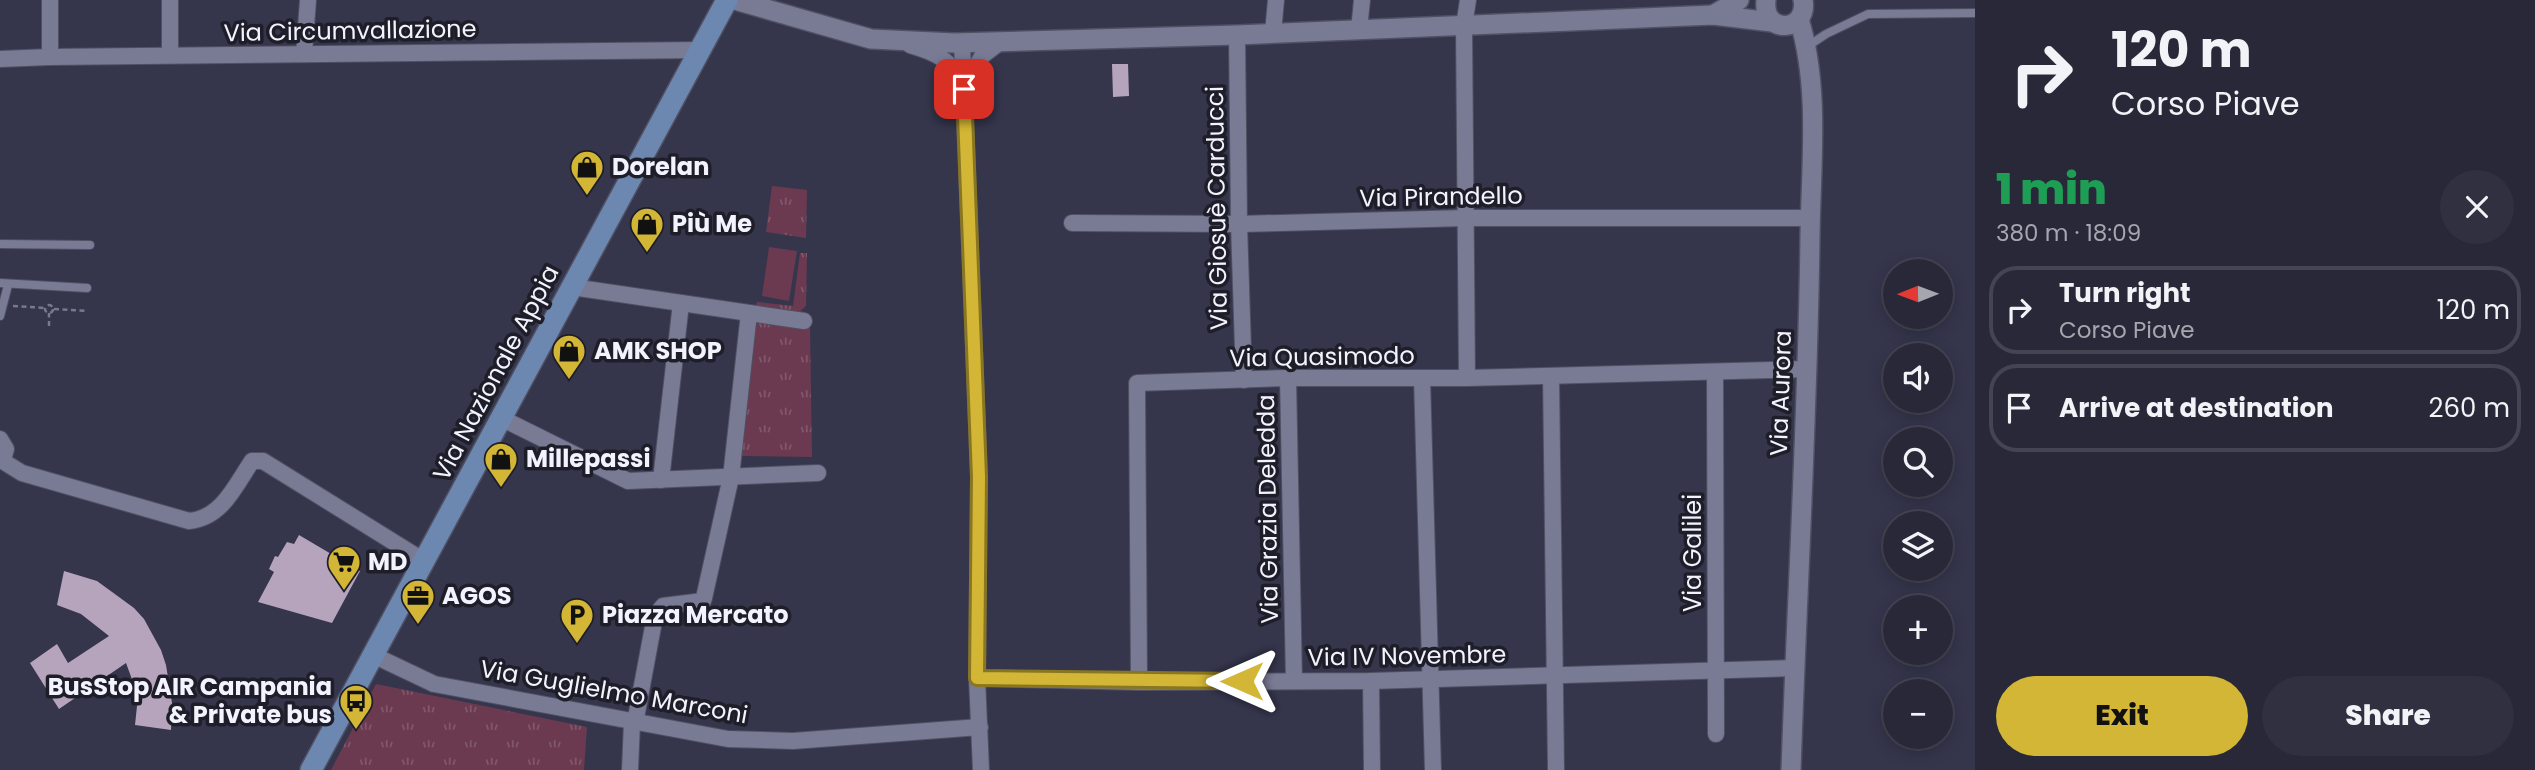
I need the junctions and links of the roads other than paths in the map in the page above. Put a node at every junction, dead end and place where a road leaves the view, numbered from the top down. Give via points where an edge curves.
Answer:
1 (50, 0) edge
2 (170, 0) edge
3 (308, 0) edge
4 (727, 0) edge
5 (735, 0) edge
6 (1276, 0) edge
7 (1362, 0) edge
8 (1468, 0) edge
9 (1739, 0) edge
10 (1765, 0) edge
11 (1801, 10) edge
12 (1975, 12) edge
13 (1713, 15) junction
14 (1772, 22) junction
15 (1464, 26) junction
16 (1359, 30) junction
17 (1273, 33) junction
18 (1237, 35) junction
19 (891, 40) junction
20 (962, 43) junction
21 (999, 43) junction
22 (1808, 46) junction
23 (700, 50) junction
24 (304, 54) junction
25 (170, 55) junction
26 (50, 57) junction
27 (0, 59) edge
28 (964, 89) junction
29 (1466, 218) junction
30 (1810, 218) junction
31 (1072, 223) dead end
32 (1239, 224) junction
33 (0, 244) edge
34 (90, 245) dead end
35 (4, 284) edge
36 (572, 287) junction
37 (87, 288) dead end
38 (681, 303) junction
39 (750, 313) junction
40 (0, 316) edge
41 (804, 321) dead end
42 (1807, 369) junction
43 (1715, 372) junction
44 (1550, 376) junction
45 (1422, 378) junction
46 (1467, 378) junction
47 (1288, 379) junction
48 (1244, 380) junction
49 (501, 418) junction
50 (0, 439) edge
51 (1, 460) edge
52 (818, 473) dead end
53 (732, 477) junction
54 (661, 480) junction
55 (424, 561) junction
56 (373, 655) junction
57 (1795, 668) junction
58 (1716, 670) junction
59 (1554, 676) junction
60 (977, 678) junction
61 (1432, 679) junction
62 (1294, 681) junction
63 (1371, 681) junction
64 (1139, 682) junction
65 (634, 722) junction
66 (980, 727) junction
67 (1716, 734) dead end
68 (311, 770) edge
69 (630, 770) edge
70 (981, 770) edge
71 (1372, 770) edge
72 (1433, 770) edge
73 (1556, 770) edge
74 (1791, 770) edge

1 - 26 street
2 - 25 street
3 - 24 street
4 - 23 main road, Via Nazionale Appia
5 - 19 street via 871,39
6 - 17 street
7 - 16 street
8 - 15 street
9 - 13 street
10 - 14 street
11 - 14 street via 1795,23 1783,26
11 - 22 street, Via Aurora
12 - 22 lane via 1868,14
13 - 14 street
13 - 15 street
15 - 16 street
15 - 29 street
16 - 17 street
17 - 18 street
18 - 21 street
18 - 32 street, Via Giosuè Carducci
19 - 20 street
19 - 28 street via 942,57
20 - 21 street
20 - 28 street
21 - 28 street via 982,57
22 - 30 street, Via Aurora
23 - 24 street, Via Circumvallazione
23 - 36 main road, Via Nazionale Appia
24 - 25 street, Via Circumvallazione
25 - 26 street, Via Circumvallazione
26 - 27 street, Via Circumvallazione
28 - 60 street via 979,477
29 - 30 street, Via Pirandello
29 - 32 street, Via Pirandello
29 - 46 street
30 - 42 street, Via Aurora
31 - 32 street, Via Pirandello
32 - 48 street, Via Giosuè Carducci
33 - 34 lane
35 - 37 lane
35 - 40 lane
36 - 38 street
36 - 49 main road, Via Nazionale Appia
38 - 39 street
38 - 54 street
39 - 41 street
39 - 53 street
42 - 43 street, Via Quasimodo
42 - 57 street, Via Aurora
43 - 44 street, Via Quasimodo
43 - 58 street, Via Galilei
44 - 46 street, Via Quasimodo
44 - 59 street
45 - 46 street, Via Quasimodo
45 - 47 street, Via Quasimodo
45 - 61 street
47 - 48 street, Via Quasimodo
47 - 62 street, Via Grazia Deledda
48 - 64 street, Via Quasimodo via 1137,383
49 - 54 street via 628,481
49 - 55 main road, Via Nazionale Appia
50 - 51 street via 6,449
51 - 55 street via 22,473 189,521 219,510 252,461 263,461
52 - 53 street
53 - 54 street
53 - 65 street via 703,601 663,606 655,616
55 - 56 main road, Via Nazionale Appia
56 - 65 street, Via Guglielmo Marconi via 434,684
56 - 68 main road, Via Nazionale Appia
57 - 58 street, Via IV Novembre
57 - 74 street, Via Aurora
58 - 59 street, Via IV Novembre
58 - 67 street, Via Galilei
59 - 61 street, Via IV Novembre
59 - 73 street
60 - 64 street, Via IV Novembre
60 - 66 street
61 - 63 street, Via IV Novembre
61 - 72 street
62 - 63 street, Via IV Novembre
62 - 64 street, Via IV Novembre
63 - 71 street
65 - 66 street, Via Guglielmo Marconi via 728,739 793,741
65 - 69 street
66 - 70 street

